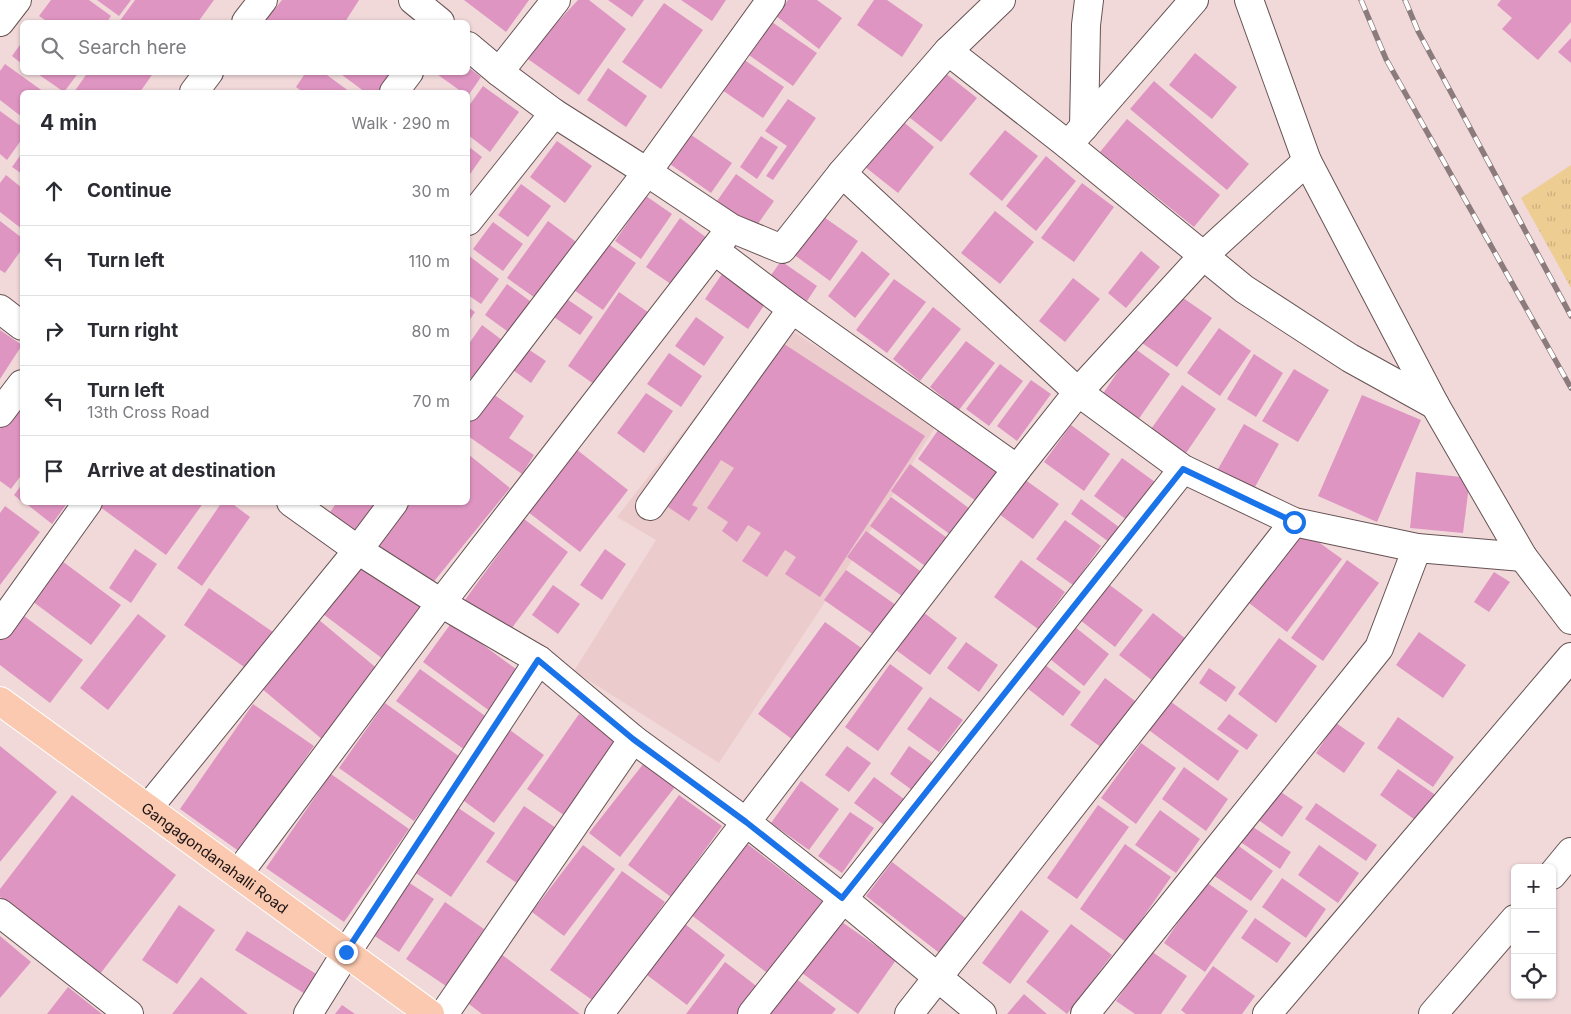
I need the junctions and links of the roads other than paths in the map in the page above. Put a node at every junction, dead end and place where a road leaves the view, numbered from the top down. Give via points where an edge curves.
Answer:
1 (17, 0) edge
2 (263, 0) edge
3 (413, 0) edge
4 (556, 0) edge
5 (771, 0) edge
6 (1001, 0) edge
7 (1089, 0) edge
8 (1194, 0) edge
9 (1249, 0) edge
10 (248, 20) edge
11 (438, 20) edge
12 (0, 22) edge
13 (470, 48) edge
14 (948, 51) junction
15 (499, 72) junction
16 (207, 75) edge
17 (408, 75) edge
18 (196, 90) edge
19 (396, 90) edge
20 (554, 113) junction
21 (1076, 136) junction
22 (1307, 161) junction
23 (647, 172) junction
24 (842, 172) junction
25 (470, 218) edge
26 (731, 228) junction
27 (714, 250) junction
28 (1203, 256) junction
29 (792, 308) junction
30 (20, 387) edge
31 (1078, 392) junction
32 (470, 404) edge
33 (1436, 405) junction
34 (0, 413) edge
35 (1017, 469) junction
36 (1183, 469) junction
37 (86, 505) edge
38 (295, 505) edge
39 (392, 505) edge
40 (650, 506) dead end
41 (1294, 522) junction
42 (1417, 548) junction
43 (358, 550) junction
44 (1523, 556) junction
45 (441, 603) junction
46 (1571, 620) edge
47 (0, 625) edge
48 (1571, 657) edge
49 (538, 660) junction
50 (0, 701) edge
51 (633, 739) junction
52 (148, 808) junction
53 (746, 822) junction
54 (1571, 852) edge
55 (1556, 870) edge
56 (238, 874) junction
57 (842, 898) junction
58 (0, 913) edge
59 (1511, 925) edge
60 (346, 952) junction
61 (937, 976) junction
62 (129, 1014) edge
63 (308, 1014) edge
64 (430, 1014) edge
65 (444, 1014) edge
66 (599, 1014) edge
67 (752, 1014) edge
68 (909, 1014) edge
69 (982, 1014) edge
70 (1085, 1014) edge
71 (1267, 1014) edge
72 (1433, 1014) edge

1 - 12 street
2 - 10 street
3 - 11 street
4 - 15 street
5 - 23 street
6 - 14 street
7 - 21 street
8 - 21 street
9 - 22 street
13 - 15 street
14 - 21 street
14 - 24 street
15 - 20 street
16 - 18 street
17 - 19 street
20 - 23 street
20 - 25 street
21 - 28 street
22 - 28 street
22 - 33 street
23 - 26 street
23 - 32 street
24 - 26 street via 782,249
24 - 31 street
26 - 27 street
27 - 29 street
27 - 45 street
28 - 31 street
28 - 33 street via 1244,290 1342,352
29 - 35 street
29 - 40 street
30 - 34 street
31 - 35 street
31 - 36 street
33 - 44 street
35 - 53 street
36 - 41 street
36 - 57 street
37 - 47 street
38 - 43 street
39 - 43 street
41 - 42 street
41 - 61 street
42 - 44 street
42 - 70 street via 1379,648
43 - 45 street
43 - 52 street
44 - 46 street
45 - 49 street
45 - 56 street
48 - 71 street
49 - 51 street
49 - 60 street
50 - 52 main road, Gangagondanahalli Road
51 - 53 street
51 - 65 street
52 - 56 main road, Gangagondanahalli Road
53 - 57 street
53 - 66 street
54 - 55 street
56 - 60 main road, Gangagondanahalli Road
57 - 61 street
57 - 67 street
58 - 62 street
59 - 72 street
60 - 63 street
60 - 64 main road, Gangagondanahalli Road
61 - 68 street
61 - 69 street

